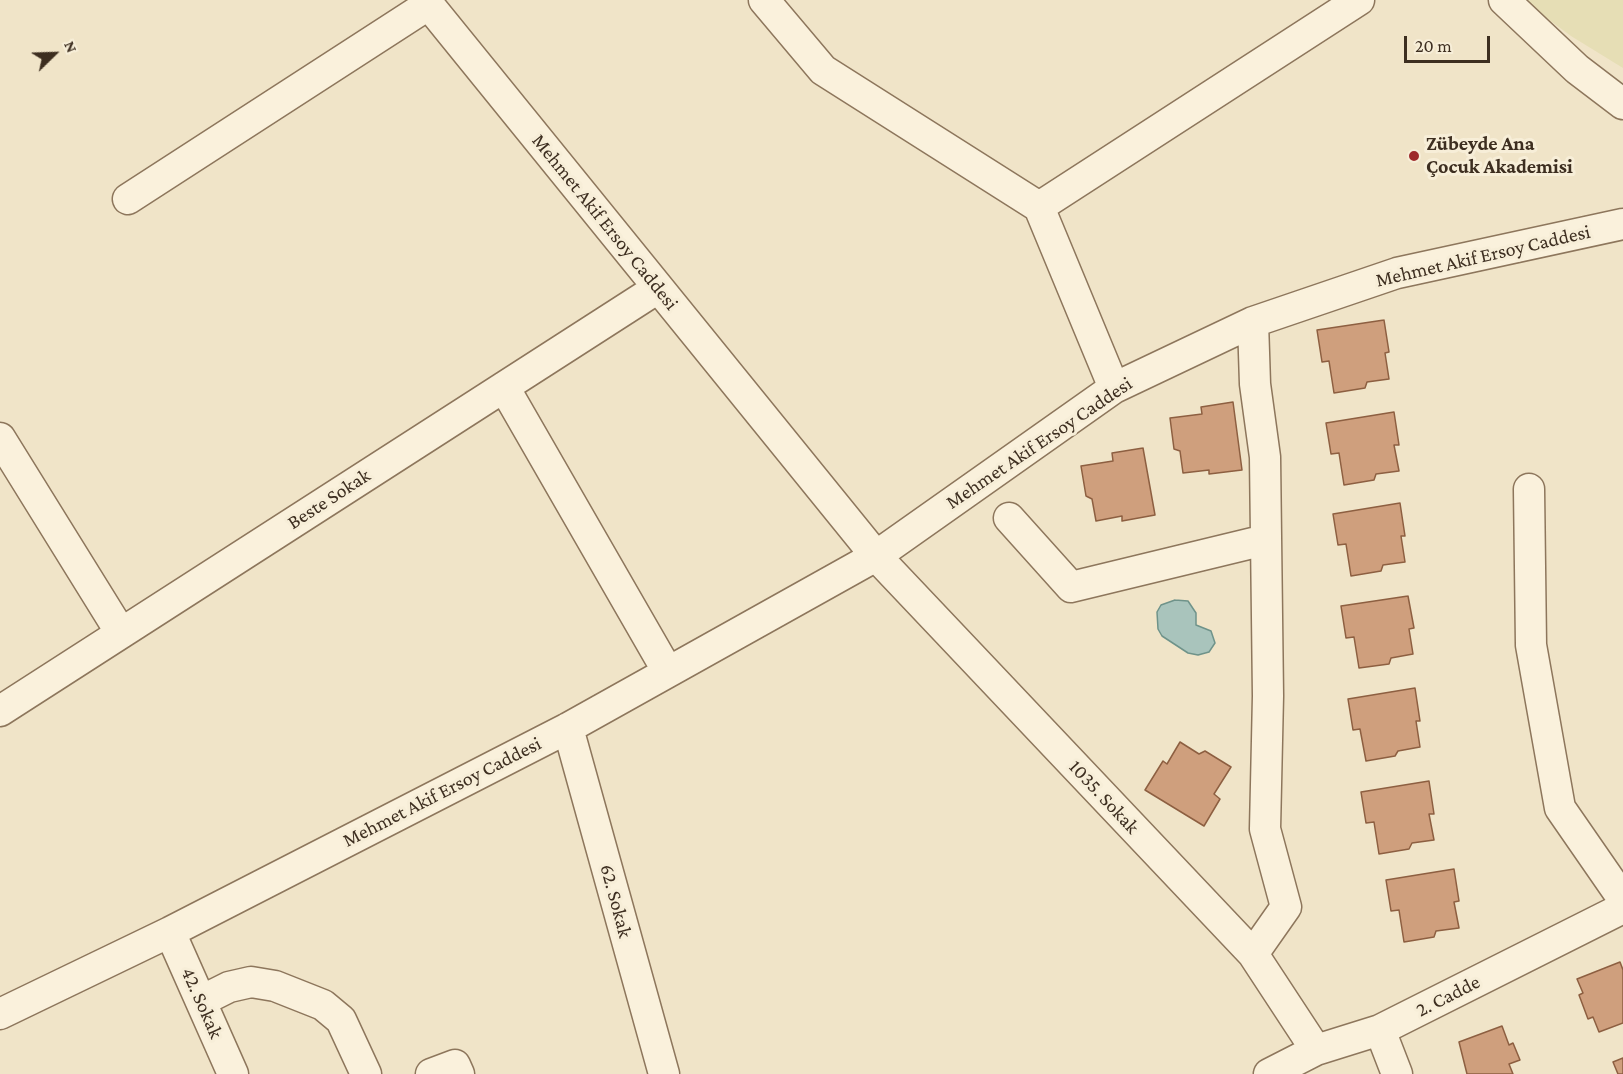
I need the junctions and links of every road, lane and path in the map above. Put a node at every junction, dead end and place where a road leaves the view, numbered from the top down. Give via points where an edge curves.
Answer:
1 (764, 0) edge
2 (1359, 0) edge
3 (1504, 0) edge
4 (426, 2) edge
5 (1623, 104) edge
6 (128, 199) dead end
7 (1040, 207) junction
8 (1623, 224) edge
9 (658, 288) junction
10 (1253, 322) junction
11 (504, 387) junction
12 (1114, 388) junction
13 (0, 438) edge
14 (1529, 489) dead end
15 (1009, 518) dead end
16 (1265, 540) junction
17 (876, 556) junction
18 (121, 633) junction
19 (668, 672) junction
20 (0, 711) edge
21 (568, 728) junction
22 (1623, 899) edge
23 (1623, 908) edge
24 (170, 932) junction
25 (1253, 954) junction
26 (201, 1001) junction
27 (0, 1014) edge
28 (1380, 1030) junction
29 (1316, 1050) junction
30 (233, 1074) edge
31 (366, 1074) edge
32 (431, 1074) edge
33 (459, 1074) edge
34 (664, 1074) edge
35 (1269, 1074) edge
36 (1396, 1074) edge

1 - 7 street via 823,70
2 - 7 street
3 - 5 street via 1577,69
4 - 6 street
4 - 9 street, Mehmet Akif Ersoy Caddesi
7 - 12 street
8 - 10 street, Mehmet Akif Ersoy Caddesi via 1397,273
9 - 11 street, Beste Sokak
9 - 17 street, Mehmet Akif Ersoy Caddesi
10 - 12 street, Mehmet Akif Ersoy Caddesi
10 - 16 street via 1255,384 1265,457
11 - 18 street, Beste Sokak
11 - 19 street
12 - 17 street, Mehmet Akif Ersoy Caddesi
13 - 18 street
14 - 22 street via 1531,645 1560,808
15 - 16 street via 1071,586
16 - 25 street via 1265,829 1286,907
17 - 19 street, Mehmet Akif Ersoy Caddesi
17 - 25 street, 1035. Sokak
18 - 20 street, Beste Sokak
19 - 21 street, Mehmet Akif Ersoy Caddesi
21 - 24 street, Mehmet Akif Ersoy Caddesi
21 - 34 street, 62. Sokak
23 - 28 street, 2. Cadde
24 - 26 street, 42. Sokak
24 - 27 street, Mehmet Akif Ersoy Caddesi
25 - 29 street, 1035. Sokak
26 - 30 street, 42. Sokak
26 - 31 street via 229,987 251,982 275,986 323,1005 341,1020
28 - 29 street, 2. Cadde
28 - 36 street
29 - 35 street, 2. Cadde
32 - 33 street via 455,1065

